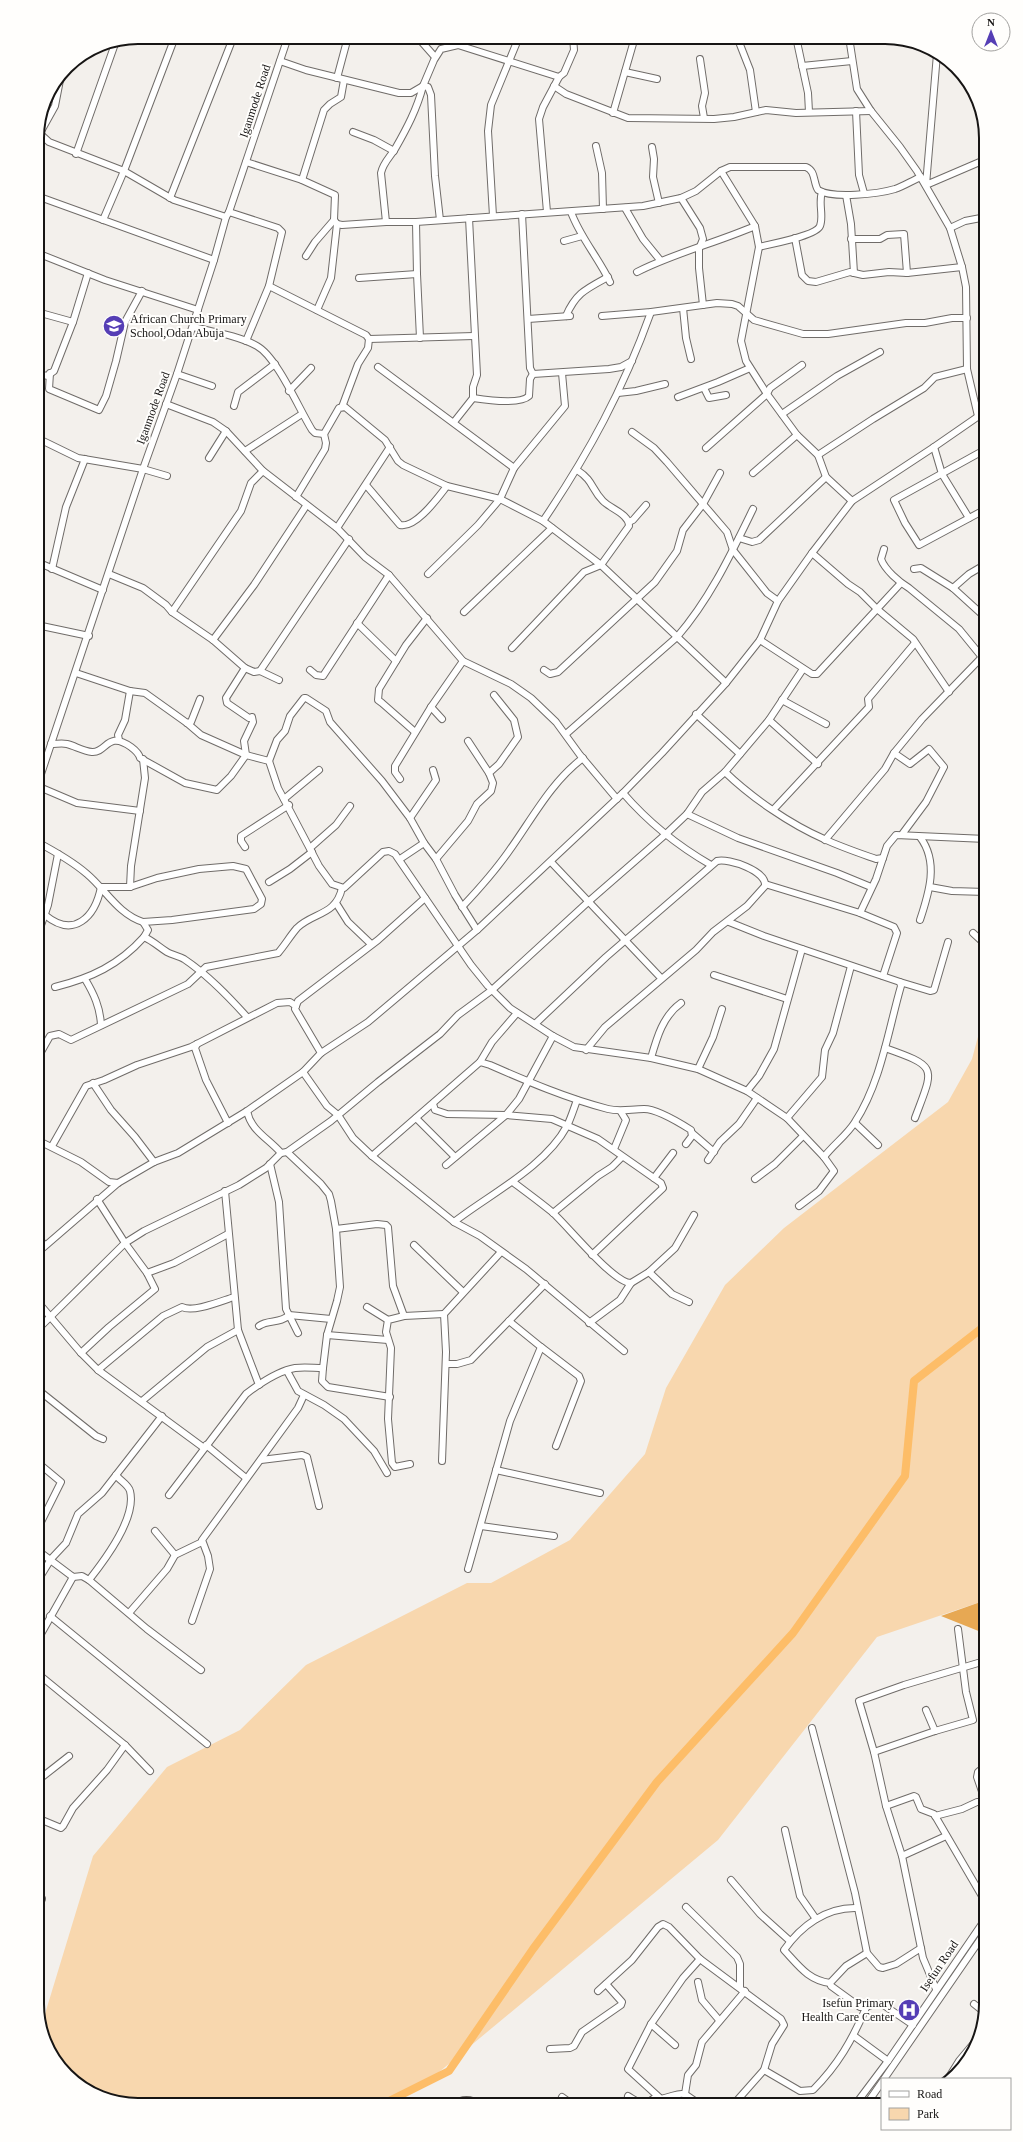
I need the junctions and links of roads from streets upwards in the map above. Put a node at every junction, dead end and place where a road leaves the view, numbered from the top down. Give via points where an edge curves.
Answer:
1 (172, 44) edge
2 (231, 44) edge
3 (286, 44) edge
4 (346, 44) edge
5 (424, 44) edge
6 (516, 44) edge
7 (574, 44) edge
8 (634, 44) edge
9 (740, 44) edge
10 (797, 44) edge
11 (850, 44) edge
12 (454, 45) joint
13 (114, 47) edge
14 (435, 57) junction
15 (700, 59) dead end
16 (937, 60) edge
17 (280, 61) junction
18 (509, 61) junction
19 (852, 61) junction
20 (802, 66) junction
21 (625, 72) junction
22 (337, 78) junction
23 (559, 78) junction
24 (657, 79) dead end
25 (344, 80) junction
26 (422, 86) junction
27 (554, 86) junction
28 (58, 90) edge
29 (856, 111) junction
30 (871, 111) junction
31 (756, 112) junction
32 (809, 112) junction
33 (613, 113) junction
34 (704, 118) junction
35 (46, 121) edge
36 (353, 132) dead end
37 (44, 137) edge
38 (596, 146) dead end
39 (652, 147) dead end
40 (394, 151) junction
41 (76, 154) junction
42 (246, 162) junction
43 (979, 162) edge
44 (124, 171) junction
45 (721, 171) junction
46 (921, 176) junction
47 (302, 180) junction
48 (926, 185) junction
49 (822, 192) junction
50 (864, 193) junction
51 (846, 195) junction
52 (170, 198) junction
53 (681, 198) junction
54 (44, 199) edge
55 (659, 203) junction
56 (625, 208) junction
57 (603, 209) junction
58 (547, 212) junction
59 (571, 212) junction
60 (227, 214) junction
61 (522, 214) junction
62 (493, 216) junction
63 (468, 218) junction
64 (979, 218) edge
65 (103, 220) junction
66 (440, 220) junction
67 (335, 222) junction
68 (386, 222) junction
69 (416, 222) junction
70 (755, 226) junction
71 (950, 228) junction
72 (582, 236) junction
73 (795, 238) junction
74 (851, 239) junction
75 (564, 241) dead end
76 (759, 247) junction
77 (699, 248) junction
78 (44, 256) edge
79 (306, 256) dead end
80 (214, 260) junction
81 (660, 260) junction
82 (962, 267) junction
83 (637, 272) dead end
84 (88, 273) junction
85 (854, 273) junction
86 (907, 273) junction
87 (417, 274) junction
88 (359, 278) dead end
89 (268, 286) junction
90 (142, 291) junction
91 (703, 305) junction
92 (683, 308) junction
93 (198, 310) junction
94 (317, 310) junction
95 (651, 312) junction
96 (746, 313) junction
97 (44, 314) edge
98 (602, 316) dead end
99 (967, 318) junction
100 (528, 320) junction
101 (73, 322) junction
102 (193, 326) junction
103 (474, 336) junction
104 (420, 338) junction
105 (369, 339) junction
106 (246, 341) junction
107 (880, 352) dead end
108 (691, 359) dead end
109 (632, 361) junction
110 (276, 364) junction
111 (802, 365) dead end
112 (378, 367) dead end
113 (311, 368) dead end
114 (750, 368) junction
115 (967, 369) junction
116 (50, 373) junction
117 (562, 373) junction
118 (177, 374) junction
119 (533, 374) junction
120 (44, 375) edge
121 (665, 384) dead end
122 (212, 386) dead end
123 (704, 388) junction
124 (289, 391) junction
125 (618, 393) junction
126 (767, 394) junction
127 (726, 395) dead end
128 (678, 397) dead end
129 (473, 398) junction
130 (166, 404) junction
131 (234, 406) dead end
132 (342, 407) junction
133 (302, 414) junction
134 (782, 414) junction
135 (978, 416) joint
136 (454, 422) junction
137 (226, 431) junction
138 (632, 432) dead end
139 (324, 434) junction
140 (797, 435) junction
141 (44, 441) edge
142 (390, 447) junction
143 (934, 447) junction
144 (706, 448) dead end
145 (245, 451) junction
146 (979, 453) dead end
147 (818, 455) junction
148 (209, 458) dead end
149 (85, 459) junction
150 (514, 468) junction
151 (143, 469) junction
152 (577, 470) junction
153 (263, 471) junction
154 (720, 473) dead end
155 (753, 473) dead end
156 (942, 474) junction
157 (167, 476) dead end
158 (826, 477) junction
159 (366, 485) junction
160 (447, 486) junction
161 (296, 496) junction
162 (500, 499) junction
163 (852, 501) junction
164 (703, 504) junction
165 (646, 505) dead end
166 (306, 506) junction
167 (753, 509) dead end
168 (979, 513) edge
169 (969, 518) junction
170 (543, 521) junction
171 (629, 522) junction
172 (336, 528) junction
173 (552, 528) junction
174 (739, 538) junction
175 (349, 539) junction
176 (884, 549) dead end
177 (733, 550) junction
178 (812, 553) junction
179 (44, 565) edge
180 (600, 565) junction
181 (979, 568) edge
182 (52, 569) junction
183 (914, 569) dead end
184 (110, 574) junction
185 (428, 574) dead end
186 (389, 575) junction
187 (901, 583) junction
188 (953, 588) junction
189 (103, 590) junction
190 (637, 598) junction
191 (778, 602) junction
192 (877, 609) junction
193 (172, 612) junction
194 (464, 612) dead end
195 (979, 612) edge
196 (427, 618) junction
197 (357, 623) junction
198 (44, 627) edge
199 (89, 636) junction
200 (676, 636) junction
201 (212, 640) junction
202 (760, 640) junction
203 (915, 643) junction
204 (512, 648) dead end
205 (979, 653) edge
206 (396, 661) junction
207 (463, 661) junction
208 (979, 664) edge
209 (245, 668) junction
210 (804, 668) junction
211 (310, 670) dead end
212 (544, 670) dead end
213 (260, 671) junction
214 (76, 673) junction
215 (279, 680) dead end
216 (726, 683) junction
217 (130, 691) junction
218 (949, 692) junction
219 (494, 695) dead end
220 (200, 699) dead end
221 (782, 700) junction
222 (431, 707) junction
223 (696, 714) junction
224 (442, 718) dead end
225 (768, 720) junction
226 (187, 723) junction
227 (826, 724) dead end
228 (415, 732) junction
229 (566, 734) junction
230 (119, 740) junction
231 (468, 741) dead end
232 (51, 744) junction
233 (894, 753) junction
234 (740, 754) junction
235 (246, 755) junction
236 (583, 758) junction
237 (143, 759) junction
238 (270, 761) junction
239 (818, 764) junction
240 (44, 765) edge
241 (319, 770) dead end
242 (433, 770) dead end
243 (725, 772) junction
244 (489, 773) junction
245 (400, 779) dead end
246 (44, 789) edge
247 (623, 793) junction
248 (284, 799) junction
249 (617, 799) junction
250 (289, 805) junction
251 (350, 806) dead end
252 (774, 810) junction
253 (140, 811) junction
254 (687, 814) junction
255 (410, 818) junction
256 (903, 833) junction
257 (666, 834) junction
258 (920, 837) junction
259 (979, 838) edge
260 (824, 840) junction
261 (424, 843) junction
262 (44, 846) edge
263 (245, 847) dead end
264 (311, 850) junction
265 (58, 854) junction
266 (883, 858) junction
267 (400, 859) junction
268 (436, 859) junction
269 (551, 862) junction
270 (711, 865) junction
271 (269, 882) dead end
272 (765, 884) junction
273 (101, 887) junction
274 (130, 887) junction
275 (930, 887) junction
276 (342, 888) junction
277 (871, 888) junction
278 (979, 892) edge
279 (425, 898) junction
280 (588, 902) junction
281 (336, 903) junction
282 (462, 907) junction
283 (860, 913) junction
284 (45, 915) joint
285 (920, 920) dead end
286 (142, 922) junction
287 (729, 922) junction
288 (477, 930) junction
289 (973, 933) dead end
290 (144, 937) junction
291 (979, 939) edge
292 (625, 941) junction
293 (948, 942) dead end
294 (371, 944) junction
295 (459, 946) junction
296 (802, 949) junction
297 (851, 966) junction
298 (201, 972) junction
299 (714, 975) dead end
300 (883, 976) junction
301 (661, 978) junction
302 (85, 979) junction
303 (900, 982) junction
304 (55, 987) dead end
305 (492, 990) junction
306 (787, 999) junction
307 (681, 1002) dead end
308 (296, 1006) junction
309 (722, 1009) dead end
310 (517, 1013) junction
311 (247, 1017) junction
312 (535, 1024) junction
313 (102, 1025) junction
314 (553, 1036) junction
315 (196, 1044) junction
316 (44, 1047) edge
317 (885, 1048) junction
318 (586, 1050) junction
319 (321, 1053) junction
320 (651, 1058) junction
321 (480, 1062) junction
322 (698, 1069) junction
323 (303, 1072) junction
324 (93, 1083) junction
325 (529, 1083) junction
326 (747, 1091) junction
327 (757, 1098) junction
328 (577, 1100) junction
329 (433, 1104) junction
330 (247, 1111) junction
331 (621, 1112) junction
332 (338, 1115) junction
333 (506, 1115) junction
334 (416, 1118) junction
335 (787, 1118) junction
336 (915, 1118) dead end
337 (228, 1123) junction
338 (855, 1123) junction
339 (568, 1126) junction
340 (692, 1133) junction
341 (803, 1136) junction
342 (44, 1143) edge
343 (686, 1144) dead end
344 (878, 1145) dead end
345 (52, 1146) junction
346 (614, 1149) junction
347 (284, 1152) junction
348 (714, 1152) junction
349 (674, 1153) dead end
350 (372, 1156) junction
351 (455, 1157) junction
352 (622, 1157) junction
353 (824, 1157) junction
354 (708, 1160) dead end
355 (154, 1162) junction
356 (270, 1164) junction
357 (446, 1165) dead end
358 (654, 1178) junction
359 (755, 1179) dead end
360 (513, 1182) junction
361 (118, 1183) junction
362 (226, 1191) junction
363 (97, 1199) junction
364 (800, 1206) dead end
365 (553, 1213) junction
366 (694, 1215) dead end
367 (454, 1222) junction
368 (336, 1230) junction
369 (228, 1234) junction
370 (125, 1243) junction
371 (45, 1245) edge
372 (414, 1245) dead end
373 (501, 1252) junction
374 (592, 1255) junction
375 (649, 1272) junction
376 (147, 1273) junction
377 (631, 1283) junction
378 (544, 1284) junction
379 (463, 1292) junction
380 (234, 1297) junction
381 (689, 1302) dead end
382 (367, 1307) dead end
383 (44, 1308) edge
384 (444, 1314) junction
385 (289, 1315) junction
386 (51, 1316) junction
387 (404, 1316) junction
388 (331, 1319) junction
389 (388, 1320) junction
390 (509, 1321) junction
391 (589, 1322) junction
392 (44, 1323) edge
393 (259, 1326) dead end
394 (238, 1330) junction
395 (298, 1333) dead end
396 (327, 1335) junction
397 (388, 1340) junction
398 (541, 1347) junction
399 (624, 1352) dead end
400 (81, 1353) junction
401 (446, 1364) junction
402 (323, 1368) junction
403 (98, 1370) junction
404 (287, 1372) junction
405 (259, 1385) junction
406 (44, 1395) edge
407 (304, 1395) junction
408 (390, 1397) junction
409 (142, 1401) junction
410 (162, 1416) junction
411 (103, 1439) dead end
412 (556, 1446) dead end
413 (205, 1447) junction
414 (261, 1460) junction
415 (442, 1461) dead end
416 (410, 1464) dead end
417 (44, 1468) edge
418 (496, 1470) junction
419 (387, 1472) dead end
420 (116, 1475) junction
421 (246, 1478) junction
422 (600, 1493) dead end
423 (169, 1495) dead end
424 (319, 1506) dead end
425 (44, 1516) edge
426 (481, 1526) junction
427 (155, 1530) dead end
428 (554, 1536) dead end
429 (202, 1542) junction
430 (44, 1554) edge
431 (175, 1554) junction
432 (51, 1559) junction
433 (468, 1569) dead end
434 (44, 1570) edge
435 (73, 1577) junction
436 (89, 1580) junction
437 (129, 1613) junction
438 (50, 1616) junction
439 (192, 1621) dead end
440 (44, 1628) edge
441 (958, 1629) dead end
442 (978, 1663) dead end
443 (962, 1667) junction
444 (201, 1670) dead end
445 (44, 1679) edge
446 (926, 1710) dead end
447 (812, 1728) dead end
448 (935, 1731) junction
449 (207, 1744) dead end
450 (125, 1745) junction
451 (874, 1752) junction
452 (70, 1756) dead end
453 (150, 1771) dead end
454 (979, 1771) edge
455 (44, 1776) edge
456 (979, 1783) edge
457 (979, 1802) edge
458 (886, 1806) junction
459 (935, 1816) junction
460 (44, 1821) edge
461 (785, 1830) dead end
462 (946, 1836) junction
463 (902, 1856) junction
464 (732, 1880) dead end
465 (979, 1891) edge
466 (686, 1907) dead end
467 (857, 1908) junction
468 (816, 1919) junction
469 (979, 1928) edge
470 (790, 1941) junction
471 (979, 1943) edge
472 (920, 1948) junction
473 (866, 1953) junction
474 (914, 1953) junction
475 (923, 1958) junction
476 (700, 1959) junction
477 (698, 1982) dead end
478 (830, 1983) junction
479 (606, 1984) junction
480 (742, 1989) junction
481 (936, 1989) junction
482 (598, 1991) dead end
483 (974, 2004) dead end
484 (866, 2008) junction
485 (979, 2008) edge
486 (719, 2020) junction
487 (651, 2024) junction
488 (913, 2025) junction
489 (854, 2036) junction
490 (675, 2045) dead end
491 (550, 2048) dead end
492 (962, 2057) edge
493 (888, 2060) junction
494 (956, 2066) edge
495 (764, 2070) junction
496 (885, 2078) edge
497 (881, 2084) edge
498 (685, 2094) junction
499 (628, 2096) dead end
500 (657, 2096) junction
501 (631, 2098) edge
502 (654, 2098) edge
503 (660, 2098) edge
504 (663, 2098) edge
505 (690, 2098) edge
506 (739, 2098) edge
507 (859, 2098) edge
508 (871, 2098) edge

1 - 44 street
2 - 52 street
3 - 17 street, Iganmode Road
4 - 22 street
5 - 14 street
6 - 18 street
7 - 23 street via 574,50 564,73
8 - 21 street
9 - 31 street via 750,70
10 - 20 street
11 - 19 street
12 - 14 street via 441,49
12 - 18 street
13 - 41 street
14 - 26 street
15 - 34 street via 705,93 702,106
16 - 48 street
17 - 22 street
17 - 42 street, Iganmode Road
18 - 23 street
18 - 62 street via 489,115
19 - 20 street
19 - 30 street via 857,89
20 - 32 street
21 - 24 street
21 - 33 street
22 - 25 street
23 - 27 street
25 - 26 street via 406,94
25 - 47 street via 341,97 324,110
26 - 40 street via 416,111
26 - 66 street via 428,87 432,95 434,176
27 - 33 street via 566,94
27 - 58 street via 539,119
28 - 35 street via 55,106
29 - 30 street
29 - 32 street
29 - 50 street via 859,175
30 - 46 street
31 - 32 street
31 - 34 street via 734,117
33 - 34 street via 628,118
36 - 40 street
37 - 41 street via 49,142
38 - 57 street via 602,173
39 - 55 street via 653,177
40 - 68 street via 382,166 381,173
41 - 44 street
42 - 47 street
42 - 60 street, Iganmode Road
43 - 48 street
44 - 52 street
44 - 65 street
45 - 49 street via 730,167 806,167 810,169 816,186
45 - 53 street via 701,188
45 - 70 street
46 - 48 street
46 - 50 street via 896,188
47 - 67 street via 335,196
48 - 71 street
49 - 51 street
49 - 73 street via 819,201 820,227
50 - 51 street
51 - 74 street
52 - 60 street
53 - 55 street
53 - 77 street via 700,228 703,238
54 - 65 street
55 - 56 street
56 - 57 street
56 - 81 street via 643,239
57 - 59 street
58 - 59 street
58 - 61 street
59 - 72 street
60 - 80 street, Iganmode Road
60 - 89 street via 281,230
61 - 62 street
61 - 100 street
62 - 63 street
63 - 66 street
63 - 103 street
64 - 71 street
65 - 80 street
66 - 69 street
67 - 68 street via 342,225
67 - 79 street via 315,242
67 - 94 street via 331,278
68 - 69 street
69 - 87 street
70 - 76 street
70 - 77 street
71 - 82 street
72 - 75 street
72 - 100 street via 609,280 582,291 571,304 568,316
73 - 76 street
73 - 85 street via 802,275 808,281 823,281 844,273
74 - 85 street
74 - 86 street via 880,239 887,235 904,234
76 - 96 street
77 - 81 street
77 - 91 street
78 - 84 street
80 - 93 street, Iganmode Road
81 - 83 street
82 - 86 street
82 - 99 street
84 - 90 street
84 - 101 street
85 - 86 street
87 - 88 street
87 - 104 street
89 - 94 street
89 - 106 street
90 - 93 street
90 - 116 street via 125,322 116,361 99,410 49,389
91 - 92 street
91 - 96 street via 732,304
92 - 95 street
92 - 108 street
93 - 102 street, Iganmode Road
94 - 105 street via 366,335
95 - 98 street
95 - 109 street
96 - 99 street via 754,320 803,334 828,334 906,323
96 - 114 street via 741,341
97 - 101 street
99 - 115 street
100 - 119 street via 530,368
101 - 116 street via 54,372
102 - 106 street
102 - 118 street, Iganmode Road
103 - 104 street
103 - 129 street via 477,375
104 - 105 street
105 - 132 street via 368,348 356,369
106 - 110 street via 263,350
107 - 134 street via 837,376
109 - 117 street via 621,367
109 - 125 street
110 - 124 street
110 - 131 street via 238,392
111 - 126 street via 770,388
112 - 136 street
113 - 124 street
114 - 123 street
114 - 126 street
115 - 135 street
115 - 147 street via 935,377 924,388
116 - 120 street
117 - 119 street
117 - 150 street via 565,406
118 - 122 street
118 - 130 street, Iganmode Road
119 - 129 street via 530,379 530,393 526,399 499,401
121 - 125 street
123 - 127 street via 709,398
123 - 128 street
124 - 133 street
125 - 152 street
126 - 134 street
126 - 144 street
129 - 136 street
130 - 137 street via 212,422
130 - 151 street, Iganmode Road
132 - 139 street
132 - 142 street via 349,409
133 - 139 street via 315,433
133 - 145 street
134 - 140 street
135 - 143 street
136 - 150 street
137 - 145 street
137 - 148 street
138 - 164 street via 654,448
139 - 161 street via 325,449
140 - 147 street
140 - 155 street
141 - 149 street
142 - 159 street
142 - 160 street via 398,461
143 - 156 street
143 - 163 street
145 - 153 street
146 - 156 street
147 - 158 street
149 - 151 street
149 - 182 street via 66,507
150 - 162 street
151 - 157 street
151 - 184 street, Iganmode Road
152 - 170 street
152 - 171 street via 588,477 603,501
153 - 161 street
153 - 193 street via 251,483 241,511
154 - 164 street
156 - 169 street
156 - 169 street via 894,500 905,523 920,545
158 - 163 street
158 - 174 street via 759,540 752,542
159 - 160 street via 400,525 404,526 429,509
159 - 172 street
160 - 162 street
161 - 166 street
162 - 170 street
162 - 185 street via 478,526
163 - 178 street
164 - 177 street via 727,532
164 - 190 street via 683,530 678,552 655,582
165 - 171 street
166 - 172 street
166 - 201 street via 254,585
167 - 174 street
168 - 169 street
170 - 173 street
171 - 180 street via 628,530
172 - 175 street
173 - 180 street
173 - 194 street
174 - 177 street
175 - 186 street via 365,557
175 - 213 street
176 - 187 street via 881,561
177 - 191 street
177 - 200 street via 709,595
178 - 191 street
178 - 192 street
179 - 182 street
180 - 190 street
180 - 204 street via 584,572
181 - 188 street
182 - 189 street
183 - 188 street via 921,568
184 - 189 street, Iganmode Road
184 - 193 street via 143,588
186 - 196 street
186 - 197 street
187 - 192 street
187 - 205 street via 959,629
188 - 195 street
189 - 199 street, Iganmode Road
190 - 200 street
190 - 212 street via 558,672 550,674
191 - 202 street
192 - 203 street
192 - 210 street via 819,673 814,674
193 - 201 street
196 - 206 street
196 - 207 street
197 - 206 street
197 - 211 street via 323,676 316,675
198 - 199 street
199 - 214 street, Iganmode Road
200 - 216 street
200 - 229 street
201 - 209 street
202 - 210 street
202 - 216 street
203 - 218 street
203 - 239 street via 868,699 869,707
206 - 228 street via 379,689 378,700
207 - 222 street
207 - 229 street via 522,691
208 - 218 street
209 - 213 street via 254,672
209 - 235 street via 226,698 228,703 249,718 252,717 253,722 244,741
210 - 221 street
213 - 215 street
214 - 217 street
214 - 232 street, Iganmode Road
216 - 223 street
217 - 226 street via 145,693
217 - 230 street via 125,720 118,735
218 - 233 street
219 - 244 street via 514,720 518,737 499,764
220 - 226 street via 191,722
221 - 225 street
221 - 227 street
222 - 224 street
222 - 228 street
223 - 234 street
223 - 247 street
225 - 234 street
225 - 239 street
226 - 235 street via 201,735
228 - 245 street via 394,769
229 - 236 street
230 - 232 street via 109,742 92,752 66,744
230 - 237 street via 130,746
231 - 244 street
232 - 240 street, Iganmode Road
233 - 256 street via 910,764 928,749 944,767 926,802
233 - 260 street via 885,769
234 - 243 street
235 - 237 street via 231,776 215,790 185,783
235 - 238 street
236 - 249 street
236 - 282 street via 540,805 508,853
237 - 253 street via 146,778
238 - 248 street
238 - 255 street via 277,740 285,731 290,716 306,698 326,711 330,722 382,781
239 - 252 street
241 - 248 street
242 - 255 street via 436,780
243 - 252 street
243 - 254 street via 702,792
244 - 268 street via 493,783 492,790 477,804 468,821
246 - 253 street via 77,803
247 - 249 street
247 - 257 street
248 - 250 street
249 - 269 street
250 - 263 street via 241,836
250 - 264 street
251 - 264 street via 336,825
252 - 260 street
253 - 274 street
254 - 257 street
254 - 277 street via 738,838 837,873
255 - 261 street
256 - 258 street
256 - 266 street via 891,839
257 - 270 street via 684,849
257 - 280 street
258 - 259 street
258 - 275 street via 928,851
260 - 266 street via 876,859
261 - 267 street
261 - 268 street
262 - 265 street
264 - 271 street via 290,869
264 - 276 street via 332,884
265 - 273 street
265 - 284 street
266 - 277 street
267 - 276 street via 391,852 383,852
267 - 279 street
268 - 282 street
269 - 280 street
269 - 288 street
270 - 272 street via 717,861 727,860 758,873
270 - 292 street
272 - 283 street
272 - 287 street via 762,891
273 - 274 street
273 - 284 street via 98,901 88,918 74,925 56,924
273 - 286 street via 130,918
274 - 286 street via 199,869 233,866 246,869 262,899 261,904 254,909
275 - 278 street via 952,892
275 - 285 street
276 - 281 street
277 - 283 street
279 - 294 street
279 - 295 street
280 - 292 street
280 - 305 street
281 - 294 street via 348,922
281 - 298 street via 298,927 278,953 206,967
282 - 288 street
283 - 300 street via 894,927 897,931
286 - 290 street via 148,930
287 - 296 street
287 - 301 street via 713,932 696,950
288 - 295 street
289 - 291 street
290 - 298 street via 168,953 183,958
290 - 302 street via 128,955
292 - 301 street
292 - 312 street
293 - 303 street via 934,990
294 - 308 street via 298,1001
295 - 305 street
295 - 319 street via 368,1022
296 - 297 street
296 - 306 street
297 - 300 street
297 - 335 street via 833,1033 825,1050 822,1077
298 - 311 street
298 - 313 street via 188,984
299 - 306 street
300 - 303 street
301 - 318 street via 605,1028
302 - 304 street
302 - 313 street via 100,1010
303 - 317 street
305 - 310 street
305 - 332 street via 458,1015 440,1034
306 - 326 street via 774,1049
307 - 320 street via 671,1010 664,1021
308 - 311 street via 284,1002
308 - 319 street via 295,1009
309 - 322 street via 713,1038
310 - 312 street
310 - 321 street via 492,1042
311 - 315 street
312 - 314 street
313 - 316 street via 71,1040 59,1034 50,1036
314 - 318 street
314 - 325 street via 542,1052
315 - 324 street
315 - 337 street via 195,1048 206,1080
317 - 336 street via 919,1061 928,1070 929,1078
317 - 338 street via 868,1096
318 - 320 street
319 - 323 street
320 - 322 street
321 - 325 street
321 - 329 street
322 - 326 street
323 - 330 street
323 - 332 street via 328,1106
324 - 345 street via 86,1086
324 - 355 street via 111,1110
325 - 328 street
325 - 333 street
326 - 327 street
327 - 335 street
327 - 348 street via 739,1124 720,1142
328 - 331 street
328 - 339 street
329 - 333 street via 435,1110 447,1114
329 - 334 street
330 - 337 street
330 - 347 street via 249,1121
331 - 340 street via 644,1109 657,1112 688,1128
331 - 346 street via 626,1120
332 - 347 street via 311,1137
332 - 350 street via 353,1138
333 - 339 street via 552,1119
333 - 351 street
334 - 350 street
334 - 351 street
335 - 341 street
337 - 355 street via 178,1153
338 - 344 street
338 - 353 street
339 - 346 street
339 - 360 street via 547,1152
340 - 343 street
340 - 348 street
341 - 353 street
341 - 359 street via 775,1164
342 - 345 street
345 - 361 street via 94,1170 109,1182
346 - 352 street
347 - 356 street
347 - 368 street via 329,1194
348 - 354 street
349 - 358 street
350 - 367 street
351 - 357 street
352 - 358 street
352 - 365 street
353 - 364 street via 834,1171 819,1191
355 - 361 street
356 - 362 street
356 - 385 street via 279,1202 286,1309
358 - 374 street via 661,1183 662,1188
360 - 365 street
360 - 367 street
361 - 363 street
362 - 369 street
362 - 370 street
363 - 370 street
363 - 371 street
365 - 374 street
366 - 375 street via 675,1248
367 - 373 street via 480,1236
368 - 387 street via 386,1224 393,1286
368 - 388 street via 340,1287
369 - 376 street via 174,1263
369 - 380 street
370 - 376 street
370 - 386 street
372 - 379 street
373 - 378 street
373 - 379 street
374 - 377 street via 623,1281
375 - 377 street
375 - 381 street via 672,1294
376 - 400 street via 155,1289
377 - 391 street via 620,1300
378 - 390 street
378 - 391 street
379 - 384 street
380 - 394 street
380 - 403 street via 194,1309 187,1310 182,1307 163,1316
382 - 389 street
383 - 386 street
384 - 387 street
384 - 401 street
385 - 388 street
385 - 393 street via 282,1320
385 - 395 street
386 - 392 street
386 - 400 street
387 - 389 street
388 - 396 street
389 - 397 street
390 - 398 street
390 - 401 street via 471,1360
391 - 399 street
394 - 405 street
394 - 409 street via 207,1347
396 - 397 street
396 - 402 street
397 - 408 street via 391,1348
398 - 412 street via 579,1376 581,1382
398 - 418 street via 518,1400
400 - 403 street
401 - 415 street
402 - 404 street via 295,1368
402 - 408 street via 322,1381 328,1387
403 - 409 street
404 - 405 street
404 - 407 street via 294,1386
405 - 413 street via 246,1394
406 - 411 street
407 - 414 street via 298,1408
407 - 419 street via 344,1419 374,1451
408 - 416 street via 388,1419 392,1465 395,1467
409 - 410 street
410 - 413 street
410 - 420 street
413 - 421 street
413 - 423 street
414 - 421 street
414 - 424 street via 302,1455 307,1457
417 - 425 street via 61,1482
418 - 422 street
418 - 426 street
420 - 432 street via 102,1493 78,1514 66,1543
420 - 436 street via 129,1490 128,1516 109,1556
421 - 429 street
426 - 428 street
426 - 433 street
427 - 431 street
429 - 431 street
429 - 439 street via 210,1569
430 - 432 street
431 - 437 street via 167,1569
432 - 434 street
432 - 435 street
435 - 436 street via 82,1576
435 - 438 street
436 - 437 street
437 - 444 street
438 - 440 street
438 - 449 street
441 - 443 street
442 - 443 street
443 - 448 street via 973,1720
443 - 451 street via 858,1701
445 - 450 street
446 - 448 street
447 - 467 street
448 - 451 street
450 - 453 street
450 - 460 street via 107,1770 73,1808 64,1826 61,1828
451 - 458 street
452 - 455 street
454 - 456 street
457 - 459 street
458 - 459 street via 914,1796 921,1809
458 - 463 street
459 - 462 street
461 - 468 street via 800,1896
462 - 463 street
462 - 465 street
463 - 472 street
464 - 470 street via 760,1914
466 - 480 street via 737,1957
467 - 468 street via 834,1910
467 - 473 street
468 - 470 street
469 - 481 street, Isefun Road
470 - 478 street via 784,1950 811,1978
471 - 496 street, Isefun Road
472 - 474 street
472 - 475 street
473 - 474 street via 883,1968 896,1964
473 - 478 street via 846,1966
474 - 475 street
475 - 481 street
476 - 479 street via 663,1924 632,1960
476 - 480 street
476 - 487 street via 683,1978
477 - 486 street via 702,2000
478 - 484 street via 858,2006
479 - 482 street
479 - 491 street via 622,2002 620,2006 582,2032 574,2046 566,2049
480 - 486 street
480 - 495 street via 781,2019 784,2025 772,2044
481 - 488 street, Isefun Road
483 - 485 street
484 - 488 street via 882,2004
484 - 489 street
486 - 498 street via 699,2047 696,2065 688,2075
487 - 490 street
487 - 500 street via 628,2069
488 - 493 street, Isefun Road
489 - 493 street
489 - 495 street via 832,2071 813,2090 800,2091
492 - 494 street
493 - 507 street, Isefun Road
495 - 506 street
497 - 508 street, Isefun Road
498 - 504 street via 678,2092
498 - 505 street
499 - 501 street
500 - 502 street
500 - 503 street

